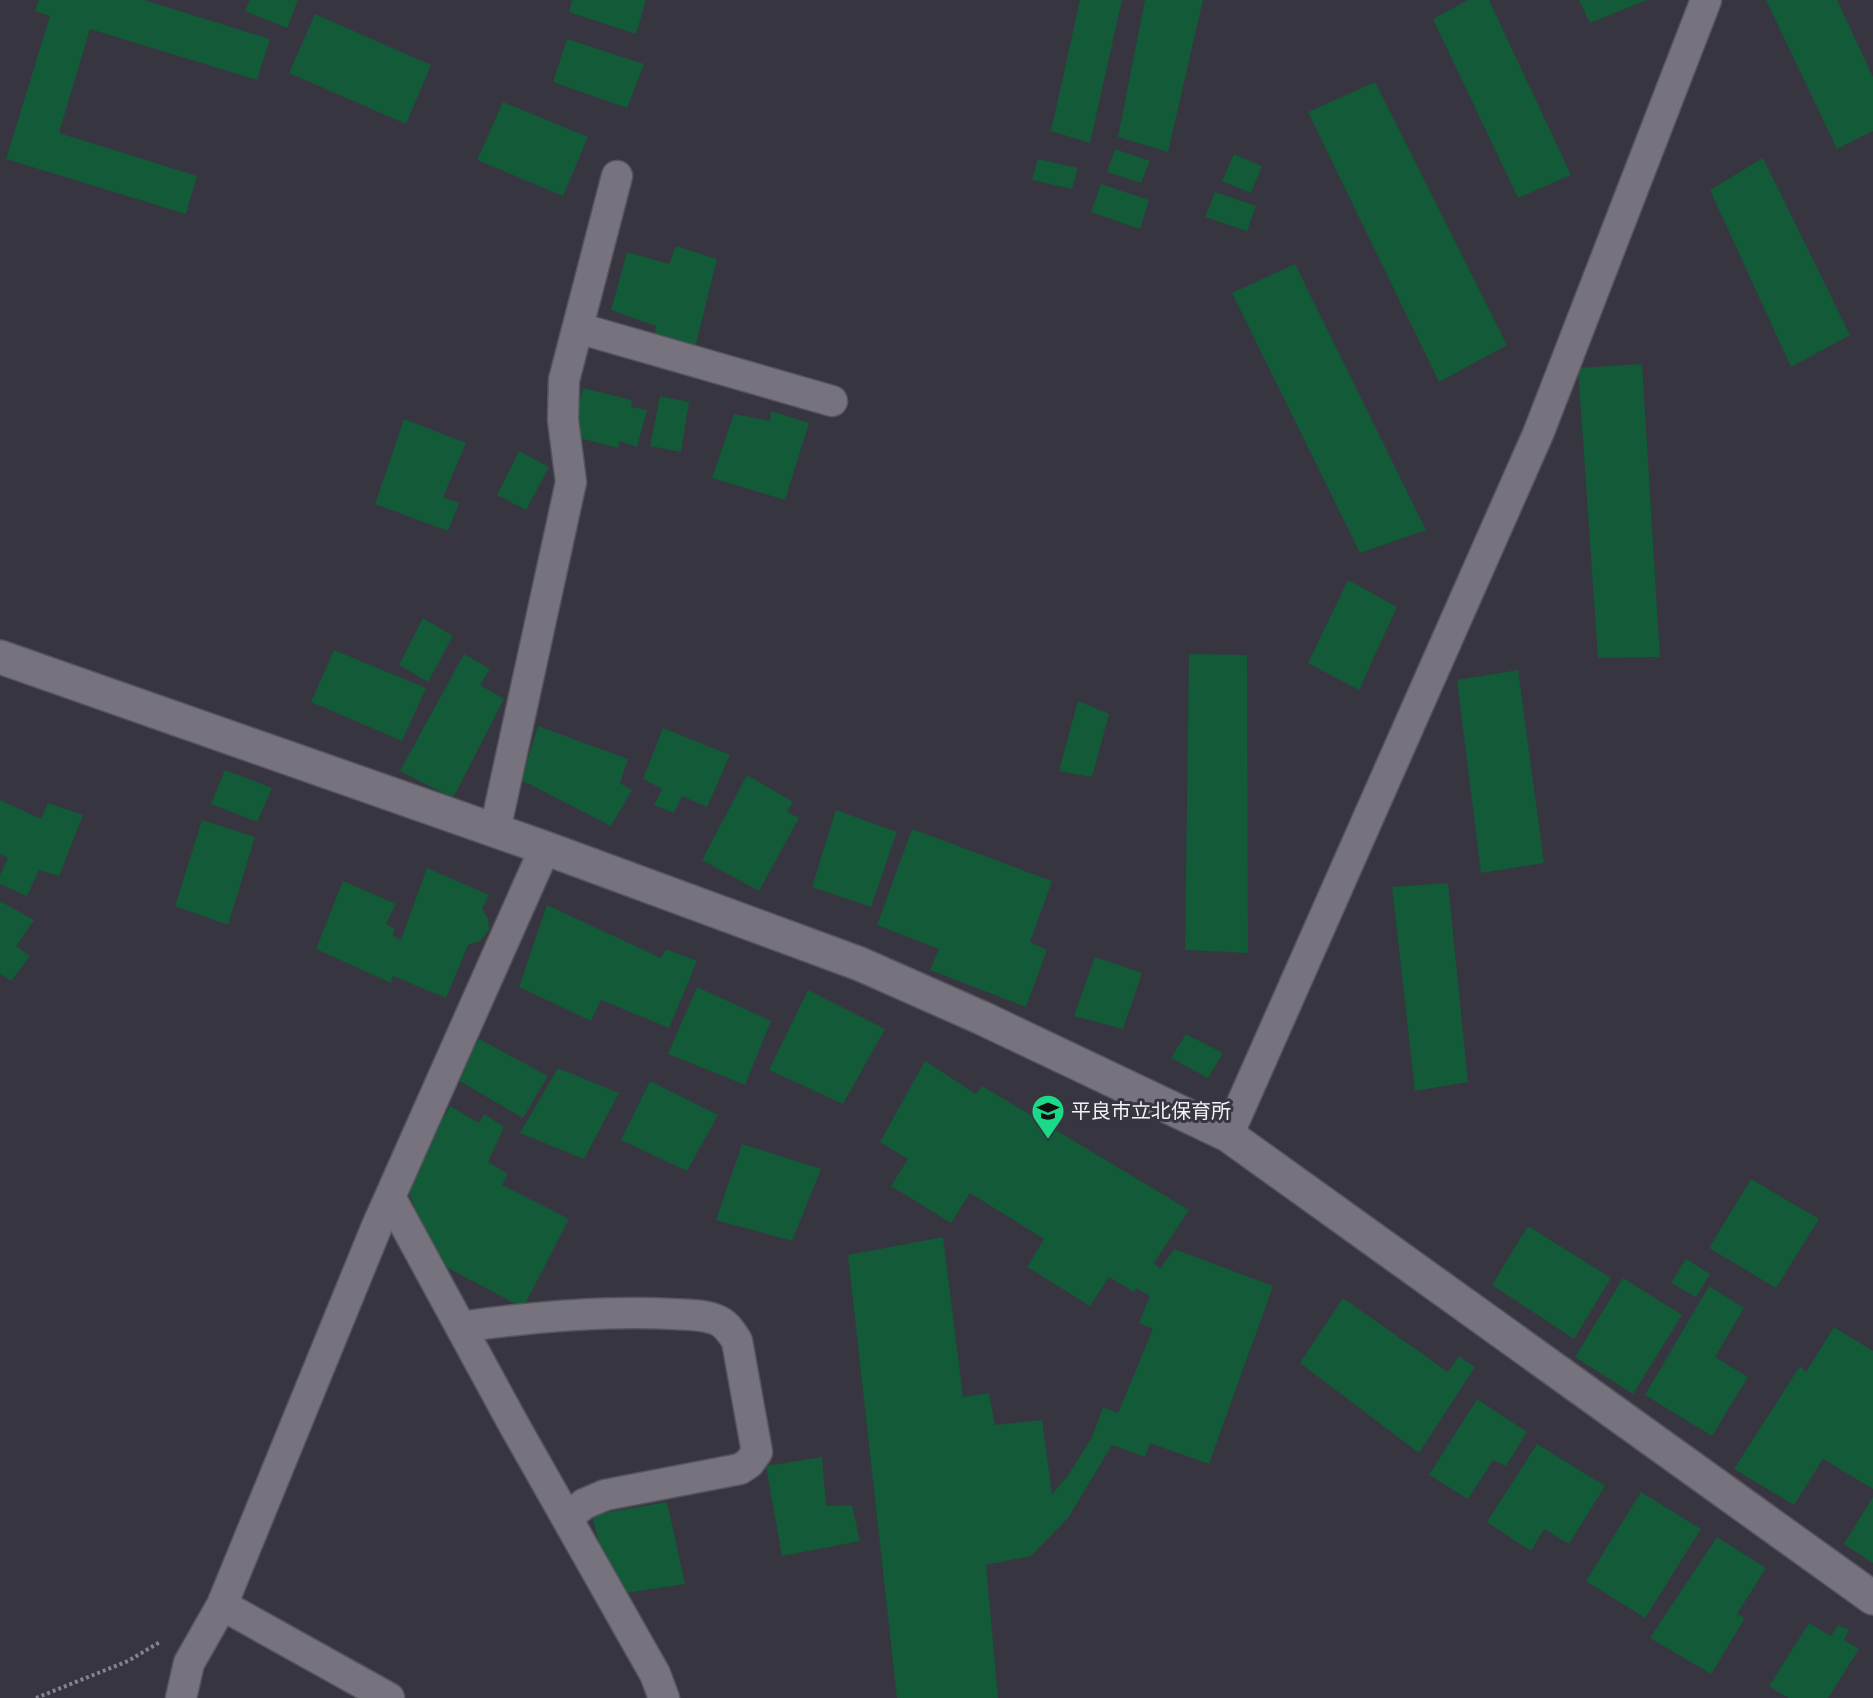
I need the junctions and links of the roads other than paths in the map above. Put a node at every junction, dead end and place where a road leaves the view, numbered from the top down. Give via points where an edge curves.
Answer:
1 (1706, 0) edge
2 (617, 176) dead end
3 (578, 328) junction
4 (832, 401) dead end
5 (0, 657) edge
6 (495, 830) junction
7 (546, 848) junction
8 (1228, 1135) junction
9 (390, 1197) junction
10 (461, 1327) junction
11 (567, 1518) junction
12 (1873, 1598) edge
13 (222, 1605) junction
14 (181, 1698) edge
15 (389, 1698) edge
16 (664, 1698) edge

1 - 8 street via 1538,434
2 - 3 street
3 - 4 street
3 - 6 street via 564,380 563,420 571,482
5 - 6 street
6 - 7 street
7 - 8 street via 860,964 992,1022
7 - 9 street
8 - 12 street
9 - 10 street
9 - 13 street
10 - 11 street
10 - 11 street via 525,1318 639,1312 718,1320 738,1341 757,1452 749,1463 740,1469 605,1495 584,1504
11 - 16 street via 655,1674
13 - 14 street via 189,1663
13 - 15 street

